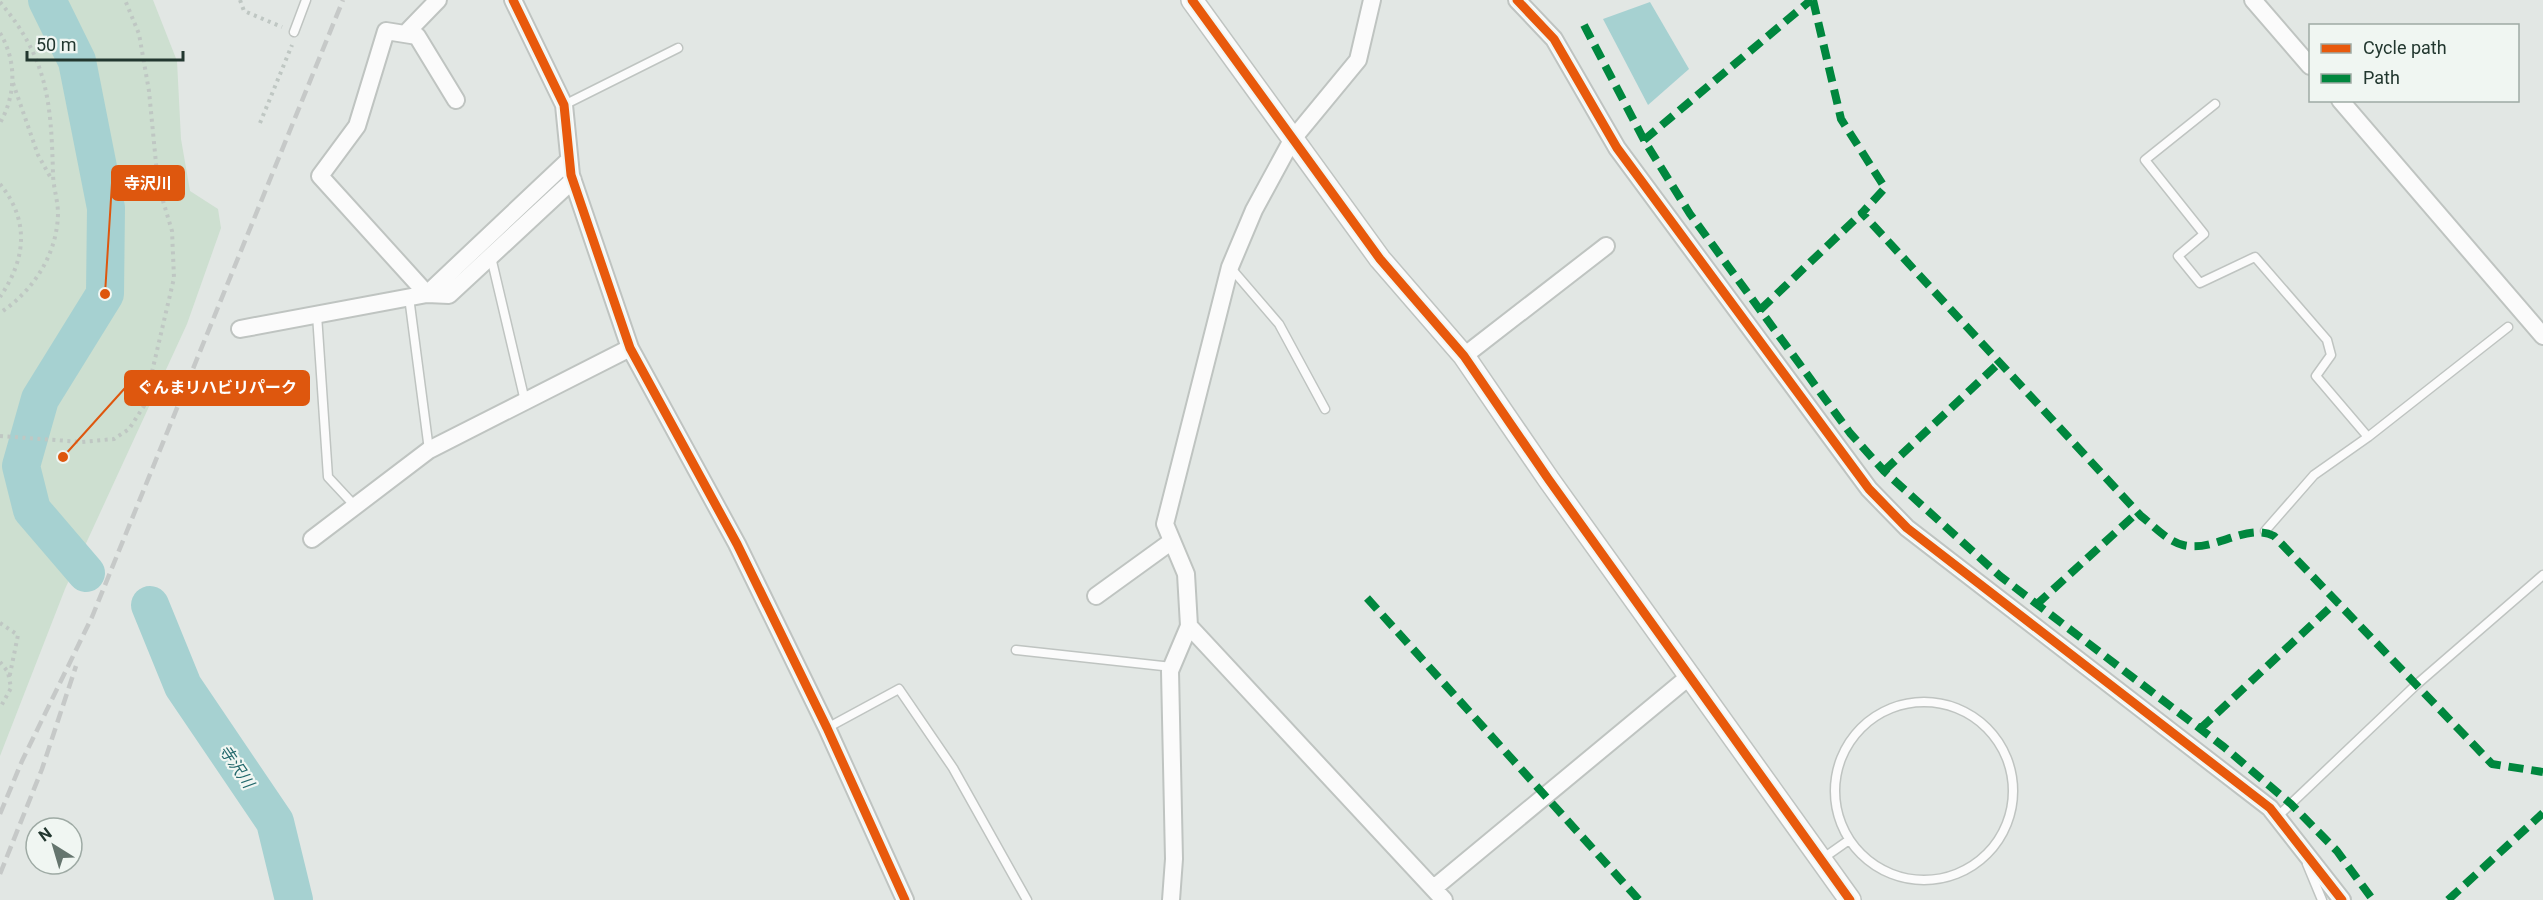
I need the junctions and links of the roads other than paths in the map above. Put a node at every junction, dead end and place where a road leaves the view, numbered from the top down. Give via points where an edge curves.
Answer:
1 (306, 0) edge
2 (438, 0) edge
3 (513, 0) edge
4 (1192, 0) edge
5 (1372, 0) edge
6 (1516, 0) edge
7 (2253, 0) edge
8 (294, 32) road end
9 (406, 33) junction
10 (678, 48) dead end
11 (2309, 65) edge
12 (456, 100) dead end
13 (2342, 102) edge
14 (2215, 104) dead end
15 (564, 105) junction
16 (1292, 140) junction
17 (569, 160) junction
18 (573, 180) junction
19 (1606, 246) dead end
20 (491, 256) junction
21 (1230, 267) junction
22 (427, 294) junction
23 (409, 297) junction
24 (317, 315) junction
25 (2508, 327) dead end
26 (240, 329) dead end
27 (2543, 336) edge
28 (630, 348) junction
29 (1464, 356) junction
30 (525, 401) junction
31 (1325, 409) dead end
32 (2368, 437) junction
33 (429, 450) junction
34 (355, 506) junction
35 (2265, 531) dead end
36 (312, 539) dead end
37 (1172, 541) junction
38 (2543, 575) edge
39 (1096, 596) dead end
40 (1189, 626) junction
41 (1016, 650) dead end
42 (1172, 667) junction
43 (1692, 675) junction
44 (827, 728) junction
45 (2278, 816) junction
46 (1849, 840) junction
47 (2300, 846) junction
48 (1821, 859) junction
49 (1439, 894) edge
50 (905, 900) edge
51 (1028, 900) edge
52 (1171, 900) edge
53 (1850, 900) edge
54 (2322, 900) edge
55 (2342, 900) edge

1 - 8 lane
2 - 9 street
3 - 15 street
4 - 16 street
5 - 16 street via 1358,60
6 - 45 street via 1554,39 1617,148 1869,489 1907,528
7 - 11 street
9 - 12 street via 417,36
9 - 22 street via 386,31 357,126 320,176
10 - 15 lane
13 - 27 street
14 - 32 lane via 2145,160 2204,234 2178,256 2200,283 2255,257 2327,340 2331,355 2316,376
15 - 17 street
16 - 21 street via 1254,210
16 - 29 street via 1380,259
17 - 18 street
17 - 22 street
18 - 20 street
18 - 28 street
19 - 29 street
20 - 22 street via 449,295
20 - 30 lane
21 - 31 lane via 1279,324
21 - 37 street via 1165,524
22 - 23 street
23 - 24 street
23 - 33 lane
24 - 26 street
24 - 34 lane via 328,477
25 - 32 lane
28 - 30 street
28 - 44 street via 737,544
29 - 43 street
30 - 33 street
32 - 35 lane via 2314,475
33 - 34 street
34 - 36 street
37 - 39 street
37 - 40 street via 1186,574
38 - 45 lane via 2416,686
40 - 42 street
40 - 49 street
41 - 42 lane
42 - 52 street
43 - 48 street
43 - 49 street
44 - 50 street
44 - 51 lane via 899,689 953,768
45 - 47 street
46 - 46 lane via 1837,812 1835,781 1844,752 1862,727 1887,710 1916,702 1947,705 1974,717 1996,738 2010,766 2013,796 2007,823 1993,847 1972,866 1947,877 1910,878 1892,874 1868,861
46 - 48 lane
47 - 54 lane
47 - 55 street
48 - 53 street

